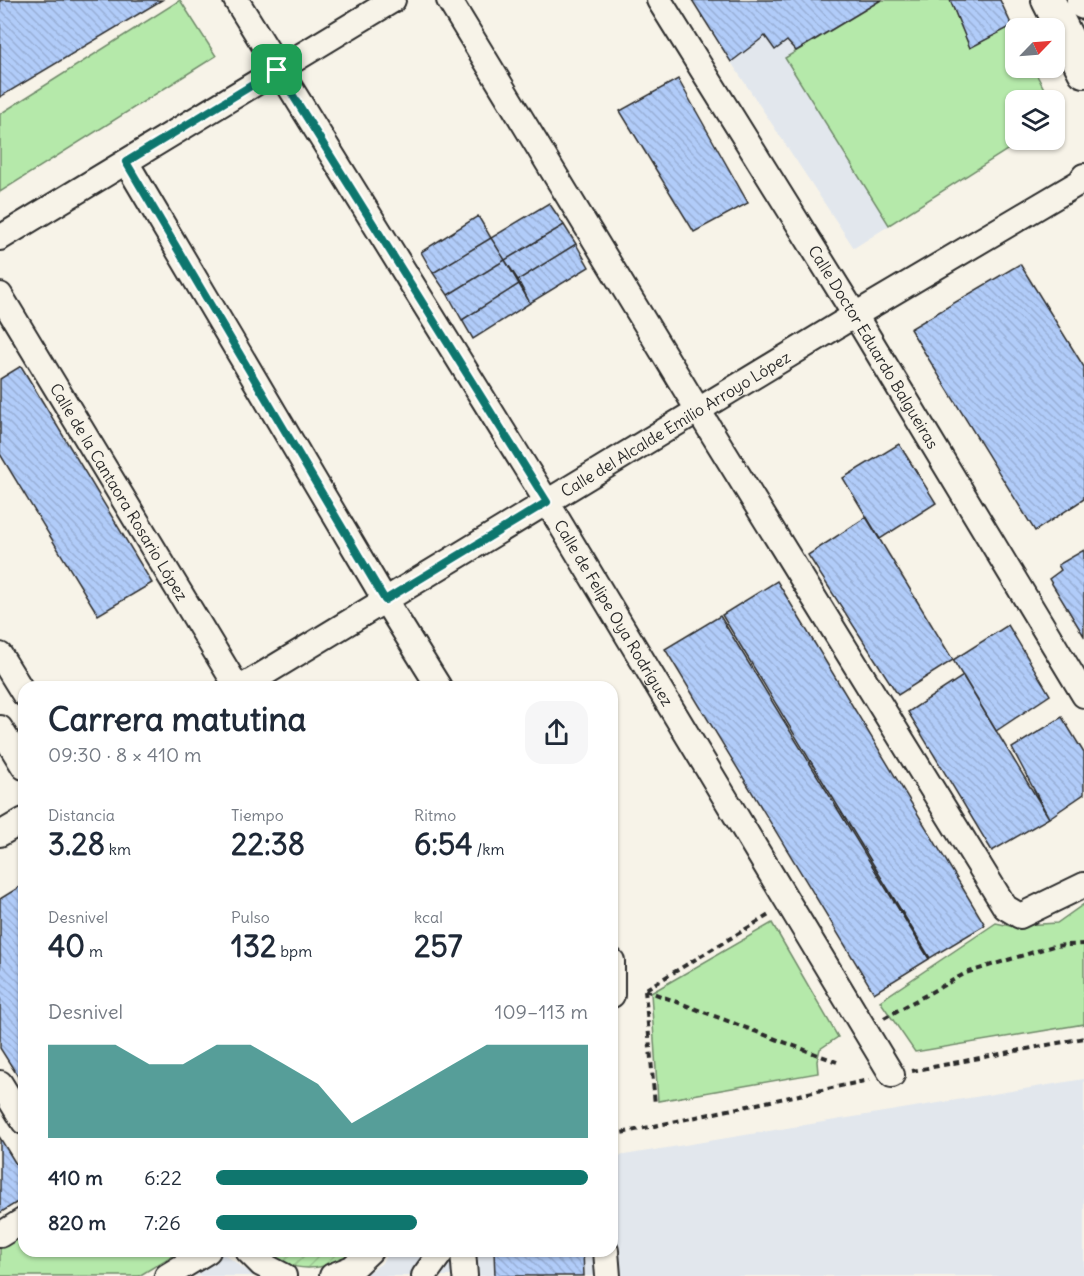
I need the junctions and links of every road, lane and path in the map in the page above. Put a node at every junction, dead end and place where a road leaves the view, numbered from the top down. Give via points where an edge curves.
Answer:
1 (236, 0) edge
2 (393, 0) edge
3 (449, 0) edge
4 (659, 0) edge
5 (1048, 0) edge
6 (277, 70) junction
7 (1084, 71) edge
8 (126, 162) junction
9 (1083, 180) edge
10 (0, 238) edge
11 (0, 295) edge
12 (855, 315) junction
13 (698, 410) junction
14 (547, 502) junction
15 (385, 600) junction
16 (0, 655) edge
17 (233, 681) edge
18 (252, 681) edge
19 (435, 681) edge
20 (18, 684) edge
21 (1084, 695) edge
22 (0, 728) edge
23 (18, 757) edge
24 (18, 824) edge
25 (0, 834) edge
26 (1084, 885) edge
27 (769, 915) dead end
28 (1084, 944) edge
29 (645, 990) junction
30 (864, 1028) junction
31 (1084, 1038) edge
32 (837, 1062) dead end
33 (892, 1075) junction
34 (0, 1083) edge
35 (655, 1105) dead end
36 (18, 1112) edge
37 (618, 1134) edge
38 (18, 1224) edge
39 (0, 1235) edge
40 (198, 1257) edge
41 (254, 1257) edge
42 (364, 1257) edge
43 (438, 1257) edge
44 (463, 1257) edge
45 (606, 1257) edge
46 (167, 1276) edge
47 (284, 1276) edge
48 (333, 1276) edge
49 (424, 1276) edge
50 (465, 1276) edge
51 (608, 1276) edge

1 - 6 street, Calle de Felipe Oya Rodríguez
2 - 6 street
3 - 13 street
4 - 12 street, Calle Doctor Eduardo Balgueiras
5 - 7 main road
6 - 8 street
6 - 14 street, Calle de Felipe Oya Rodríguez
8 - 10 street
8 - 15 street
9 - 12 street, Calle del Alcalde Emilio Arroyo López
11 - 17 street, Calle de la Cantaora Rosario López
12 - 13 street, Calle del Alcalde Emilio Arroyo López
12 - 21 street, Calle Doctor Eduardo Balgueiras
13 - 14 street, Calle del Alcalde Emilio Arroyo López
13 - 26 street via 1005,908 1020,916
14 - 15 street, Calle del Alcalde Emilio Arroyo López
14 - 30 street, Calle de Felipe Oya Rodríguez
15 - 18 street, Calle del Alcalde Emilio Arroyo López
15 - 19 street
16 - 20 street
22 - 23 street
24 - 25 street
27 - 29 path
28 - 30 path via 1053,946 966,973
29 - 32 path
29 - 35 path
30 - 33 street, Calle de Felipe Oya Rodríguez
31 - 33 path
33 - 37 path
34 - 36 street
38 - 39 street
40 - 46 street
41 - 47 street
42 - 48 street via 352,1268
43 - 49 street
44 - 50 street
45 - 51 street

